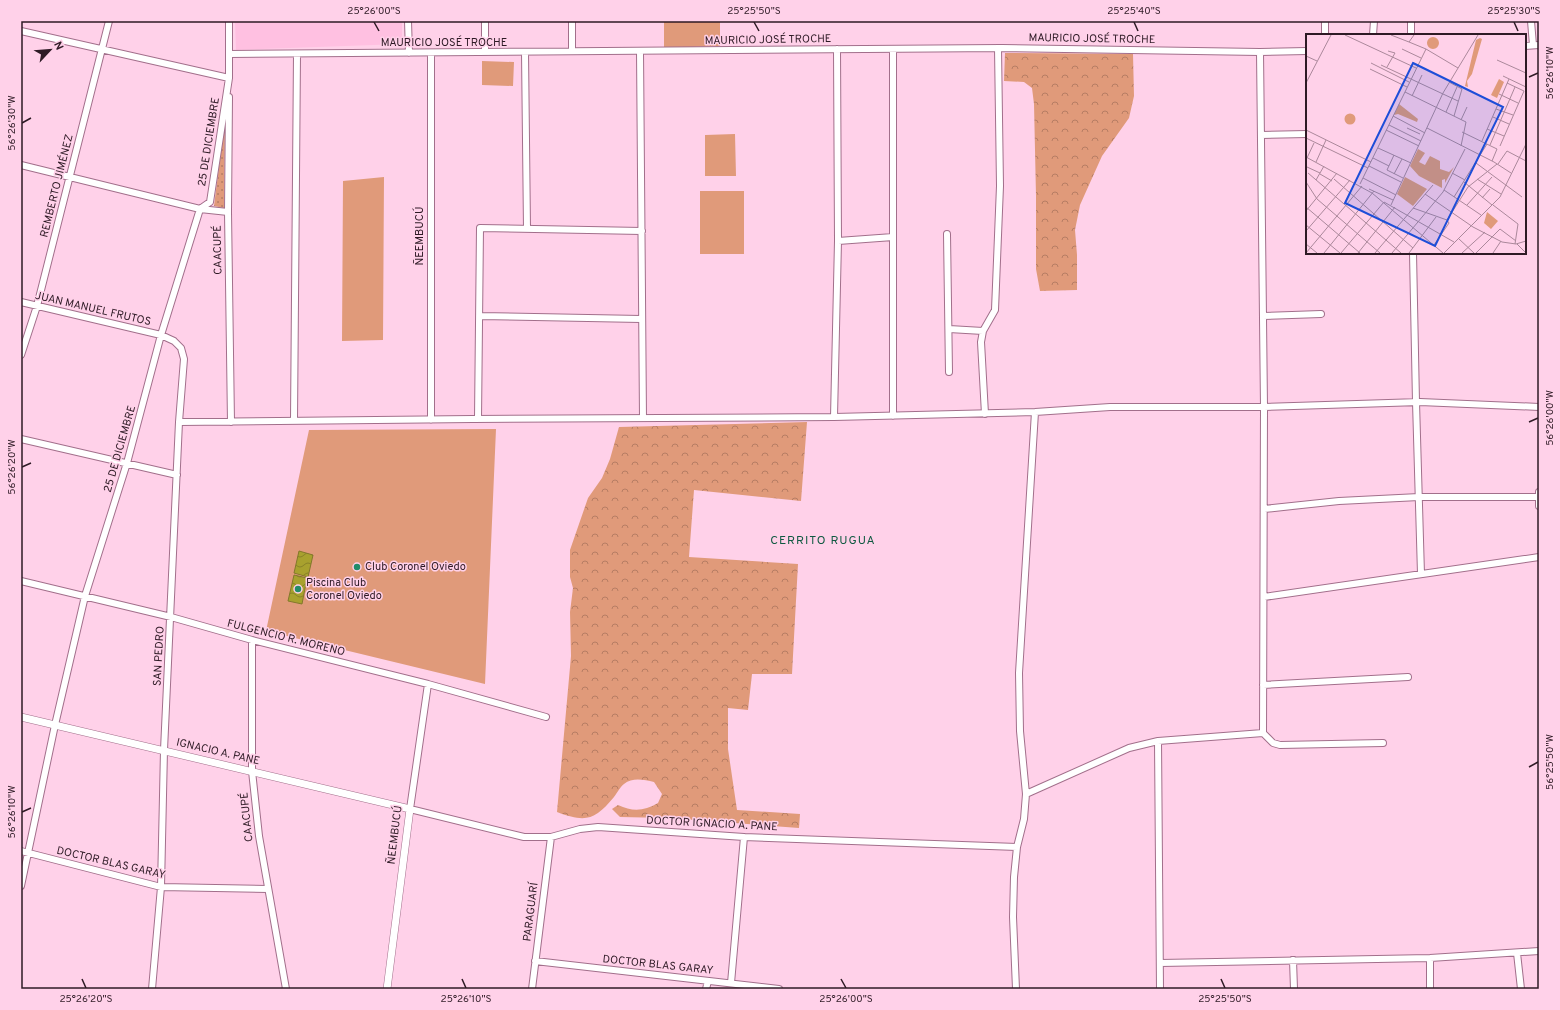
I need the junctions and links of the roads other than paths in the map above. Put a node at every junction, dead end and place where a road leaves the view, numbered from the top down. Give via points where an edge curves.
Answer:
1 (109, 21) edge
2 (229, 21) edge
3 (408, 21) edge
4 (485, 21) edge
5 (572, 21) edge
6 (1325, 21) edge
7 (1374, 21) edge
8 (1411, 21) edge
9 (1531, 21) edge
10 (21, 31) edge
11 (1325, 34) edge
12 (1373, 34) edge
13 (1411, 34) edge
14 (1536, 45) edge
15 (1526, 46) edge
16 (998, 48) junction
17 (102, 49) junction
18 (837, 49) junction
19 (894, 49) junction
20 (572, 51) junction
21 (640, 51) junction
22 (1306, 51) edge
23 (485, 52) junction
24 (525, 52) junction
25 (1260, 52) junction
26 (408, 53) junction
27 (431, 53) junction
28 (230, 54) junction
29 (297, 54) junction
30 (229, 78) junction
31 (1306, 134) edge
32 (1261, 135) junction
33 (21, 165) edge
34 (70, 177) junction
35 (200, 209) junction
36 (228, 212) junction
37 (527, 229) junction
38 (642, 231) junction
39 (947, 234) dead end
40 (893, 237) junction
41 (838, 241) junction
42 (1413, 254) edge
43 (21, 302) edge
44 (38, 306) junction
45 (1321, 314) dead end
46 (479, 316) junction
47 (1263, 316) junction
48 (641, 319) junction
49 (949, 329) junction
50 (983, 331) junction
51 (161, 335) junction
52 (21, 355) edge
53 (949, 372) dead end
54 (1416, 402) junction
55 (1264, 407) junction
56 (1539, 407) edge
57 (1035, 412) junction
58 (985, 414) junction
59 (893, 416) junction
60 (834, 417) junction
61 (643, 418) junction
62 (478, 419) junction
63 (431, 420) junction
64 (294, 421) junction
65 (179, 422) junction
66 (230, 422) junction
67 (21, 440) edge
68 (127, 463) junction
69 (177, 475) junction
70 (1539, 492) edge
71 (1419, 497) junction
72 (1539, 497) edge
73 (1539, 506) edge
74 (1264, 509) junction
75 (1539, 557) edge
76 (1421, 574) junction
77 (21, 581) edge
78 (86, 596) junction
79 (1264, 597) junction
80 (170, 617) junction
81 (252, 640) junction
82 (1408, 678) dead end
83 (428, 684) junction
84 (1263, 685) junction
85 (21, 717) edge
86 (546, 717) dead end
87 (55, 725) junction
88 (1263, 733) junction
89 (1158, 741) junction
90 (1383, 743) dead end
91 (164, 750) junction
92 (252, 771) junction
93 (1026, 794) junction
94 (410, 808) junction
95 (551, 837) junction
96 (744, 837) junction
97 (1017, 847) junction
98 (24, 852) edge
99 (21, 886) edge
100 (161, 887) junction
101 (268, 889) junction
102 (1539, 951) edge
103 (1517, 953) junction
104 (1430, 958) junction
105 (1293, 960) junction
106 (535, 961) junction
107 (1160, 962) junction
108 (708, 981) junction
109 (731, 983) junction
110 (152, 989) edge
111 (286, 989) edge
112 (387, 989) edge
113 (532, 989) edge
114 (706, 989) edge
115 (779, 989) edge
116 (1016, 989) edge
117 (1160, 989) edge
118 (1294, 989) edge
119 (1430, 989) edge
120 (1521, 989) edge

1 - 17 street, REMBERTO JIMÉNEZ
2 - 28 street, 25 DE DICIEMBRE
3 - 26 street
4 - 23 street
5 - 20 street
6 - 11 street
7 - 12 street
8 - 13 street
9 - 14 street
10 - 17 street
14 - 15 street
16 - 19 street, MAURICIO JOSÉ TROCHE
16 - 25 street, MAURICIO JOSÉ TROCHE
16 - 50 street via 1000,186 995,310
17 - 30 street
17 - 34 street, REMBERTO JIMÉNEZ
18 - 19 street, MAURICIO JOSÉ TROCHE
18 - 21 street, MAURICIO JOSÉ TROCHE
18 - 41 street
19 - 40 street
20 - 21 street, MAURICIO JOSÉ TROCHE
20 - 24 street, MAURICIO JOSÉ TROCHE
21 - 38 street
22 - 25 street, MAURICIO JOSÉ TROCHE
23 - 24 street, MAURICIO JOSÉ TROCHE
23 - 27 street, MAURICIO JOSÉ TROCHE
24 - 37 street
25 - 32 street
26 - 27 street, MAURICIO JOSÉ TROCHE
26 - 29 street, MAURICIO JOSÉ TROCHE
27 - 63 street, ÑEEMBUCÚ
28 - 29 street, MAURICIO JOSÉ TROCHE
28 - 30 street, 25 DE DICIEMBRE
29 - 64 street
30 - 35 street, 25 DE DICIEMBRE via 210,202
30 - 36 street, CAACUPÉ
31 - 32 street
32 - 47 street
33 - 34 street
34 - 35 street
34 - 44 street, REMBERTO JIMÉNEZ
35 - 36 street
35 - 51 street, 25 DE DICIEMBRE
36 - 66 street, CAACUPÉ
37 - 38 street
37 - 46 street via 480,228
38 - 48 street
39 - 49 street
40 - 41 street
40 - 59 street
41 - 60 street
42 - 54 street
43 - 44 street, JUAN MANUEL FRUTOS
44 - 51 street, JUAN MANUEL FRUTOS
44 - 52 street, REMBERTO JIMÉNEZ
45 - 47 street
46 - 48 street
46 - 62 street
47 - 55 street
48 - 61 street
49 - 50 street
49 - 53 street
50 - 58 street via 981,342
51 - 65 street, SAN PEDRO via 174,341 181,348 184,358
51 - 68 street, 25 DE DICIEMBRE
54 - 55 street
54 - 56 street
54 - 71 street
55 - 57 street via 1110,408
55 - 74 street
57 - 58 street
57 - 93 street via 1019,673 1020,731
58 - 59 street
59 - 60 street
60 - 61 street
61 - 62 street
62 - 63 street
63 - 64 street
64 - 66 street
65 - 66 street
65 - 69 street, SAN PEDRO
67 - 68 street
68 - 69 street
68 - 78 street, 25 DE DICIEMBRE
69 - 80 street, SAN PEDRO
70 - 72 street
71 - 72 street
71 - 74 street via 1339,501
71 - 76 street
72 - 73 street
74 - 79 street
75 - 76 street
76 - 79 street
77 - 78 street, FULGENCIO R. MORENO
78 - 80 street, FULGENCIO R. MORENO
78 - 87 street, 25 DE DICIEMBRE
79 - 84 street
80 - 81 street, FULGENCIO R. MORENO
80 - 91 street, SAN PEDRO
81 - 83 street, FULGENCIO R. MORENO
81 - 92 street, CAACUPÉ
82 - 84 street
83 - 86 street, FULGENCIO R. MORENO
83 - 94 street, ÑEEMBUCÚ
84 - 88 street
85 - 87 street, IGNACIO A. PANE
87 - 91 street, IGNACIO A. PANE
87 - 98 street, 25 DE DICIEMBRE
88 - 89 street
88 - 90 street via 1273,743 1280,745
89 - 93 street via 1129,748
89 - 107 street
91 - 92 street, IGNACIO A. PANE
91 - 100 street, SAN PEDRO
92 - 94 street, IGNACIO A. PANE
92 - 101 street, CAACUPÉ
93 - 97 street via 1024,819
94 - 95 street, DOCTOR IGNACIO A. PANE via 524,837
94 - 112 street, ÑEEMBUCÚ
95 - 96 street, DOCTOR IGNACIO A. PANE via 598,827
95 - 106 street, PARAGUARÍ
96 - 97 street, DOCTOR IGNACIO A. PANE
96 - 109 street
97 - 116 street via 1013,917
98 - 99 street, 25 DE DICIEMBRE
98 - 100 street, DOCTOR BLAS GARAY
100 - 101 street, DOCTOR BLAS GARAY
100 - 110 street, SAN PEDRO
101 - 111 street, CAACUPÉ
102 - 103 street
103 - 104 street
103 - 120 street
104 - 105 street
104 - 119 street
105 - 107 street
105 - 118 street
106 - 108 street, DOCTOR BLAS GARAY
106 - 113 street, PARAGUARÍ
107 - 117 street
108 - 109 street, DOCTOR BLAS GARAY
108 - 114 street
109 - 115 street, DOCTOR BLAS GARAY

